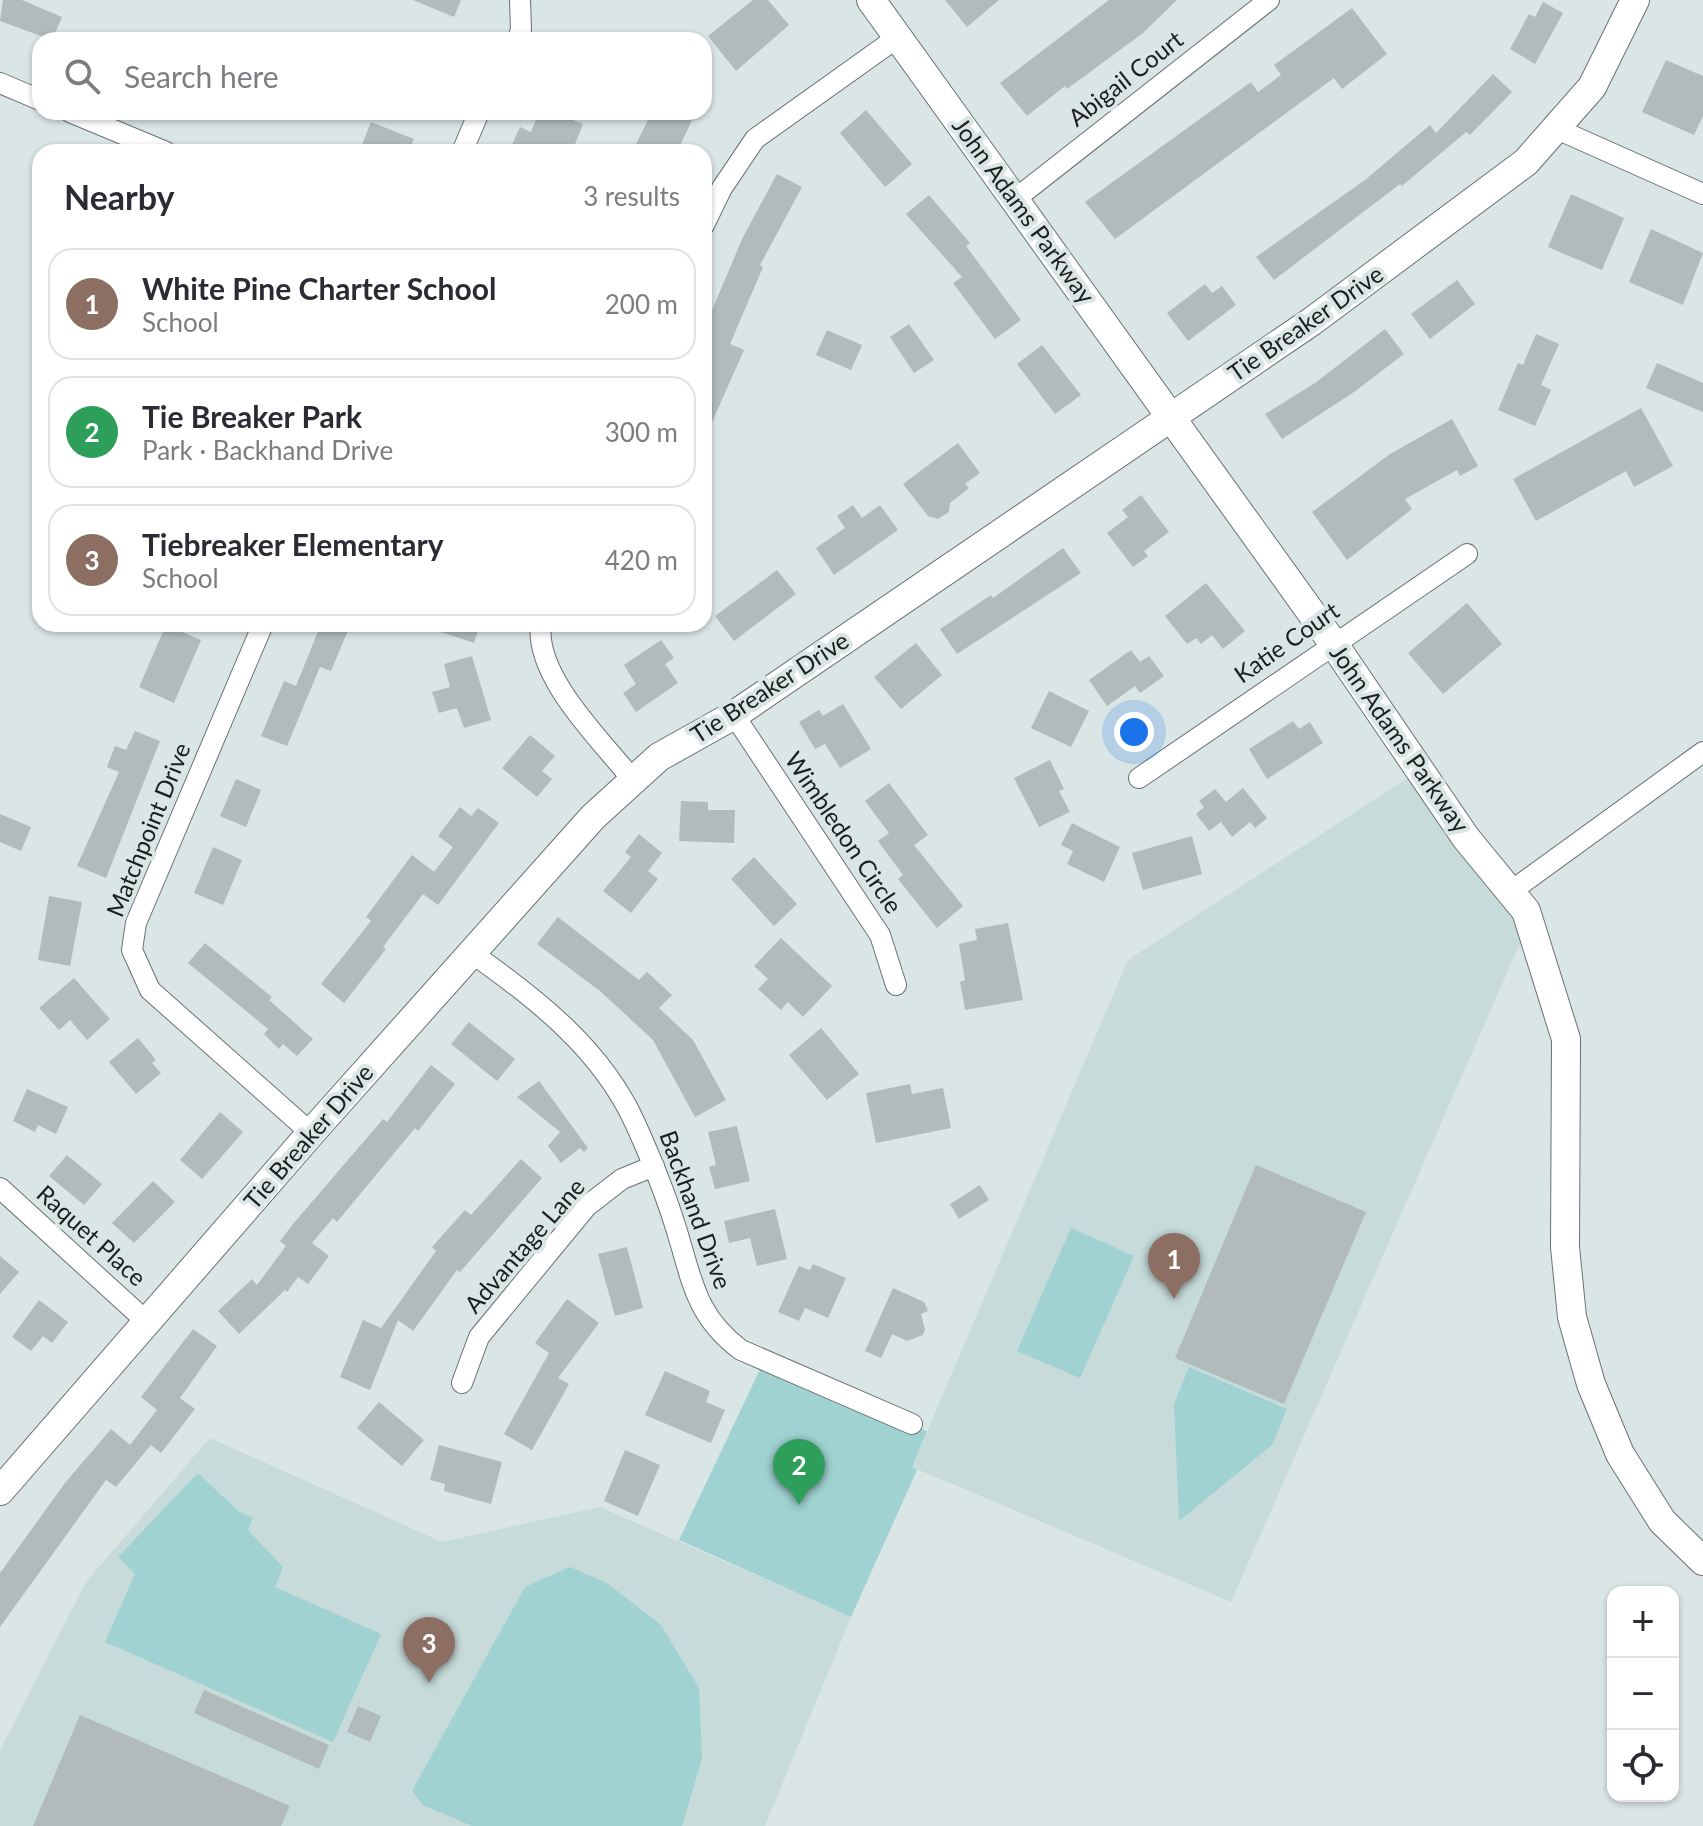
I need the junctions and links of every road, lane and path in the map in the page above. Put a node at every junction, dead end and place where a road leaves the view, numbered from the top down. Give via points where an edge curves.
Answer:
1 (520, 0) edge
2 (871, 0) edge
3 (1269, 0) edge
4 (1635, 0) edge
5 (520, 32) edge
6 (898, 37) junction
7 (0, 83) edge
8 (32, 97) edge
9 (89, 120) edge
10 (476, 120) edge
11 (1557, 129) junction
12 (147, 144) edge
13 (465, 144) edge
14 (1703, 194) edge
15 (1014, 200) junction
16 (712, 209) edge
17 (1172, 418) junction
18 (1467, 554) dead end
19 (260, 632) edge
20 (542, 632) edge
21 (1333, 643) junction
22 (734, 715) junction
23 (1703, 752) edge
24 (1139, 778) dead end
25 (632, 779) junction
26 (1510, 892) junction
27 (473, 954) junction
28 (896, 985) dead end
29 (311, 1133) junction
30 (654, 1166) junction
31 (0, 1188) edge
32 (147, 1322) junction
33 (462, 1383) dead end
34 (912, 1424) dead end
35 (0, 1491) edge
36 (1703, 1561) edge

1 - 5 street
2 - 6 street, John Adams Parkway
3 - 15 street, Abigail Court
4 - 11 street, Tie Breaker Drive via 1592,87
6 - 15 street, John Adams Parkway
6 - 16 street via 755,139
7 - 8 street
9 - 12 street
10 - 13 street
11 - 14 street
11 - 17 street, Tie Breaker Drive via 1526,162 1460,214
15 - 17 street, John Adams Parkway
17 - 21 street, John Adams Parkway
17 - 22 street, Tie Breaker Drive
18 - 21 street, Katie Court
19 - 29 street, Matchpoint Drive via 136,923 132,950 150,990
20 - 25 street via 543,656 553,678
21 - 24 street, Katie Court
21 - 26 street, John Adams Parkway via 1466,838
22 - 25 street, Tie Breaker Drive via 659,757
22 - 28 street, Wimbledon Circle via 880,935
23 - 26 street
25 - 27 street, Tie Breaker Drive
26 - 36 street, John Adams Parkway via 1526,911 1566,1039 1565,1247 1572,1317 1587,1370 1620,1454 1662,1521
27 - 29 street, Tie Breaker Drive
27 - 30 street, Backhand Drive via 592,1052 616,1086
29 - 32 street, Tie Breaker Drive
30 - 33 street, Advantage Lane via 622,1179 587,1206 479,1337
30 - 34 street, Backhand Drive via 695,1297 720,1334 741,1350
31 - 32 street, Raquet Place
32 - 35 street, Tie Breaker Drive

